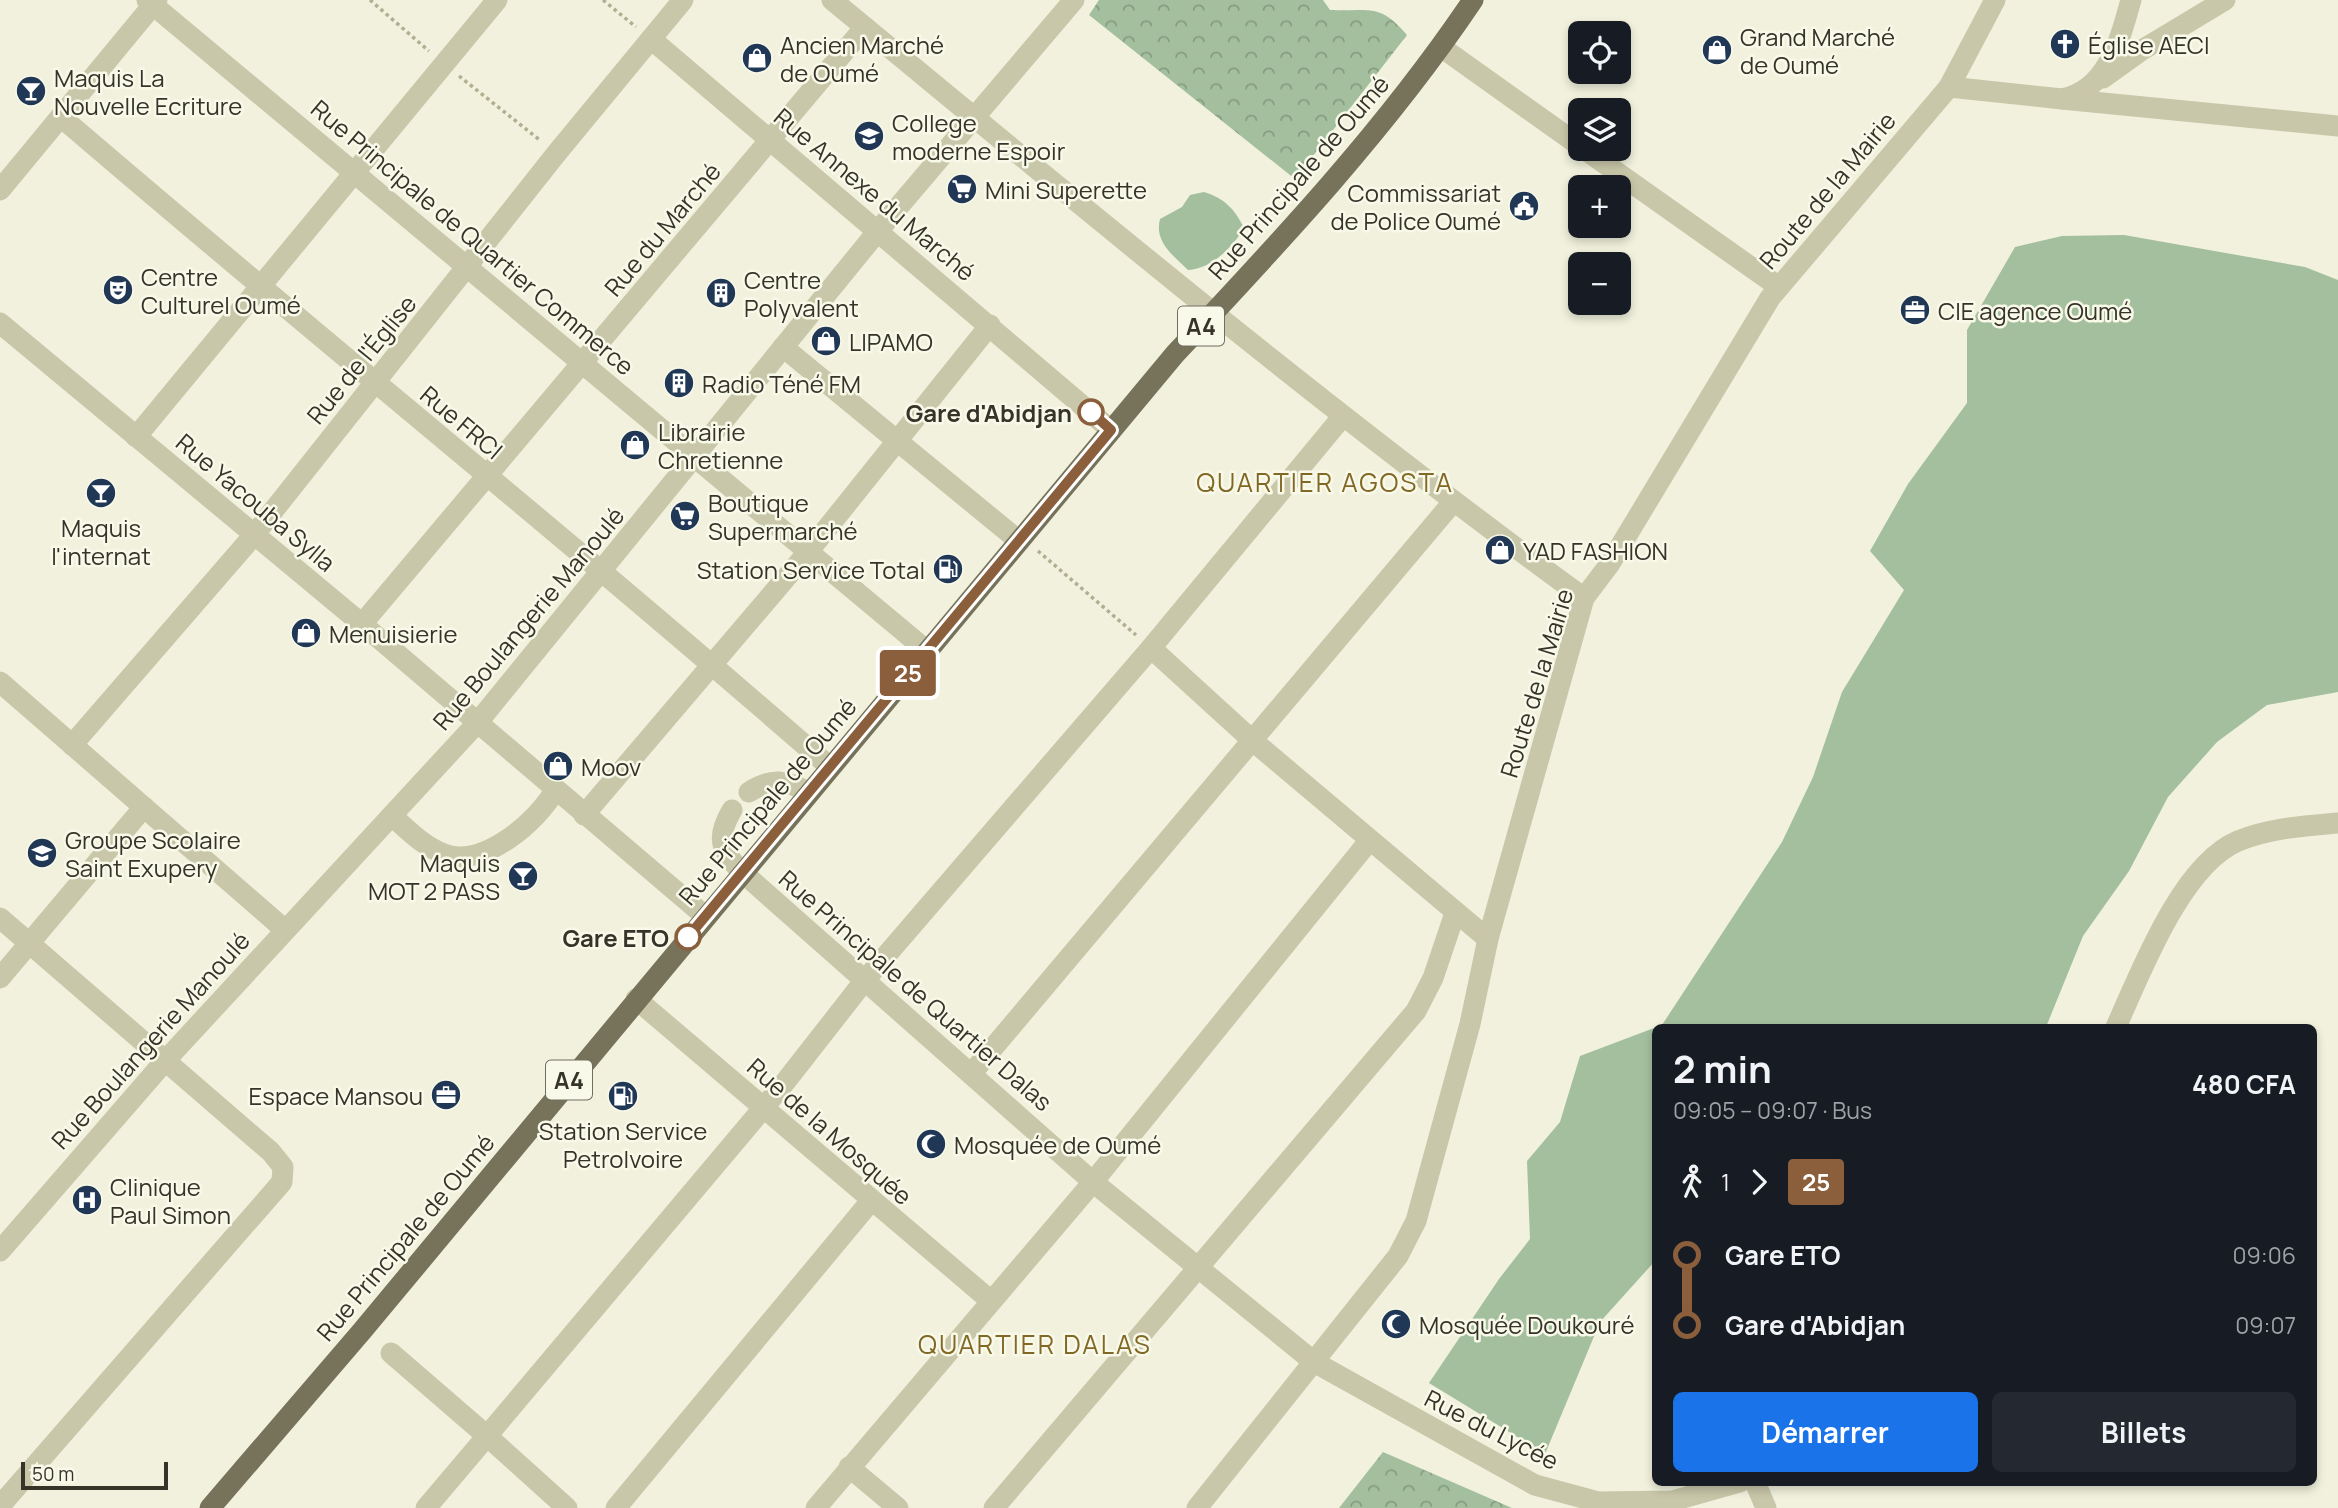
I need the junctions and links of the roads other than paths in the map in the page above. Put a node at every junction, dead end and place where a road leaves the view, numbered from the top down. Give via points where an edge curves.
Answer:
1 (498, 0) edge
2 (684, 0) edge
3 (832, 0) edge
4 (1074, 0) edge
5 (1474, 0) edge
6 (1996, 0) edge
7 (2131, 0) edge
8 (2225, 0) edge
9 (152, 2) edge
10 (865, 27) junction
11 (652, 39) junction
12 (1441, 47) junction
13 (2096, 83) junction
14 (1950, 87) junction
15 (2062, 99) junction
16 (61, 117) junction
17 (975, 117) junction
18 (2338, 126) edge
19 (1568, 137) edge
20 (770, 140) junction
21 (1602, 161) edge
22 (355, 173) junction
23 (0, 190) edge
24 (877, 232) junction
25 (468, 268) junction
26 (259, 287) junction
27 (1779, 287) junction
28 (1213, 313) junction
29 (0, 323) edge
30 (990, 325) junction
31 (783, 347) junction
32 (584, 364) junction
33 (375, 383) junction
34 (1343, 416) junction
35 (1111, 430) junction
36 (136, 437) junction
37 (897, 441) junction
38 (695, 456) junction
39 (487, 477) junction
40 (1453, 502) junction
41 (254, 535) junction
42 (1019, 541) junction
43 (808, 552) junction
44 (603, 570) junction
45 (1584, 598) junction
46 (362, 624) junction
47 (1151, 648) junction
48 (926, 650) junction
49 (712, 664) junction
50 (0, 682) edge
51 (478, 722) junction
52 (1253, 741) junction
53 (72, 745) junction
54 (830, 767) junction
55 (555, 790) junction
56 (749, 792) dead end
57 (809, 793) junction
58 (144, 807) junction
59 (732, 810) dead end
60 (584, 815) junction
61 (392, 816) junction
62 (2338, 823) edge
63 (1369, 841) junction
64 (742, 872) junction
65 (1455, 913) junction
66 (705, 916) junction
67 (0, 918) edge
68 (284, 929) junction
69 (1488, 939) junction
70 (29, 943) junction
71 (0, 978) edge
72 (865, 980) junction
73 (636, 999) junction
74 (2117, 1024) edge
75 (165, 1061) junction
76 (971, 1074) junction
77 (761, 1108) junction
78 (1093, 1182) junction
79 (870, 1202) junction
80 (0, 1251) edge
81 (1198, 1270) junction
82 (991, 1301) junction
83 (391, 1353) dead end
84 (1314, 1362) junction
85 (487, 1436) junction
86 (849, 1467) junction
87 (1726, 1486) edge
88 (1757, 1486) edge
89 (0, 1506) edge
90 (210, 1508) edge
91 (426, 1508) edge
92 (567, 1508) edge
93 (615, 1508) edge
94 (816, 1508) edge
95 (898, 1508) edge
96 (994, 1508) edge
97 (1197, 1508) edge
98 (1766, 1508) edge

1 - 22 street
2 - 11 street, Rue de l'Église
3 - 10 street
4 - 17 street, Rue Boulangerie Manoulé
5 - 12 main road, Rue Principale de Oumé / A4
6 - 14 street, Route de la Mairie
7 - 13 street via 2113,55
8 - 13 street
9 - 16 street
9 - 22 street, Rue Principale de Quartier Commerce
10 - 17 street
10 - 20 street, Rue du Marché
11 - 20 street, Rue Annexe du Marché
11 - 25 street, Rue de l'Église
12 - 19 street
12 - 28 main road, Rue Principale de Oumé / A4 via 1313,204
13 - 15 street
14 - 15 street
14 - 27 street, Route de la Mairie
15 - 18 street
16 - 23 street
16 - 26 street, Rue FRCI
17 - 24 street, Rue Boulangerie Manoulé
17 - 28 street
20 - 24 street, Rue Annexe du Marché
20 - 32 street, Rue du Marché
21 - 27 street
22 - 25 street, Rue Principale de Quartier Commerce
22 - 26 street
24 - 30 street, Rue Annexe du Marché
24 - 31 street, Rue Boulangerie Manoulé
25 - 32 street, Rue Principale de Quartier Commerce
25 - 33 street, Rue de l'Église
26 - 33 street, Rue FRCI
26 - 36 street
27 - 45 street, Route de la Mairie via 1609,565
28 - 34 street
28 - 35 main road, Rue Principale de Oumé / A4
29 - 36 street, Rue Yacouba Sylla
30 - 35 street, Rue Annexe du Marché
30 - 37 street
31 - 37 street
31 - 38 street, Rue Boulangerie Manoulé
32 - 38 street, Rue Principale de Quartier Commerce
32 - 39 street, Rue du Marché
33 - 39 street, Rue FRCI
33 - 41 street, Rue de l'Église
34 - 40 street
34 - 47 street
35 - 42 main road, Rue Principale de Oumé / A4
36 - 41 street, Rue Yacouba Sylla
37 - 42 street
37 - 43 street
38 - 43 street, Rue Principale de Quartier Commerce
38 - 44 street, Rue Boulangerie Manoulé
39 - 44 street, Rue FRCI
39 - 46 street, Rue du Marché
40 - 45 street
40 - 52 street
41 - 46 street, Rue Yacouba Sylla
41 - 53 street, Rue de l'Église
42 - 48 main road, Rue Principale de Oumé / A4
43 - 48 street, Rue Principale de Quartier Commerce
43 - 49 street
44 - 49 street, Rue FRCI
44 - 51 street, Rue Boulangerie Manoulé
45 - 69 street, Route de la Mairie
46 - 51 street, Rue Yacouba Sylla
47 - 52 street
47 - 72 street
48 - 54 main road, Rue Principale de Oumé / A4
49 - 54 street, Rue FRCI
49 - 60 street
50 - 53 street
51 - 55 street, Rue Yacouba Sylla
51 - 61 street, Rue Boulangerie Manoulé
52 - 63 street
52 - 76 street
53 - 58 street
54 - 57 main road, Rue Principale de Oumé / A4
55 - 60 street, Rue Yacouba Sylla
55 - 61 street via 527,826 490,849 468,856 447,856 425,845
56 - 57 street via 766,780 780,780
57 - 64 main road, Rue Principale de Oumé / A4
58 - 68 street
58 - 70 street
59 - 64 street, Rue Principale de Quartier Dalas via 721,837 726,854
60 - 66 street, Rue Yacouba Sylla
61 - 68 street, Rue Boulangerie Manoulé
62 - 74 street via 2281,828 2235,842 2199,870 2157,935
63 - 65 street
63 - 78 street
64 - 66 main road, Rue Principale de Oumé / A4
64 - 72 street, Rue Principale de Quartier Dalas
65 - 69 street
65 - 81 street via 1433,978 1416,1011
66 - 73 main road, Rue Principale de Oumé / A4
67 - 70 street
68 - 75 street, Rue Boulangerie Manoulé
69 - 84 street, Route de la Mairie via 1470,1024 1416,1221 1398,1256
70 - 71 street
70 - 75 street
72 - 76 street, Rue Principale de Quartier Dalas
72 - 77 street
73 - 77 street, Rue de la Mosquée
73 - 90 main road, Rue Principale de Oumé / A4
75 - 80 street, Rue Boulangerie Manoulé
75 - 89 street via 271,1152 283,1167 282,1182
76 - 78 street, Rue Principale de Quartier Dalas
77 - 79 street, Rue de la Mosquée
77 - 85 street
78 - 81 street, Rue Principale de Quartier Dalas
78 - 82 street
79 - 82 street, Rue de la Mosquée
79 - 93 street
81 - 84 street, Rue Principale de Quartier Dalas
81 - 96 street
82 - 86 street
83 - 85 street
84 - 87 street, Rue du Lycée via 1535,1485 1598,1502 1672,1502
84 - 97 street, Route de la Mairie
85 - 91 street
85 - 92 street
86 - 94 street
86 - 95 street
88 - 98 street

